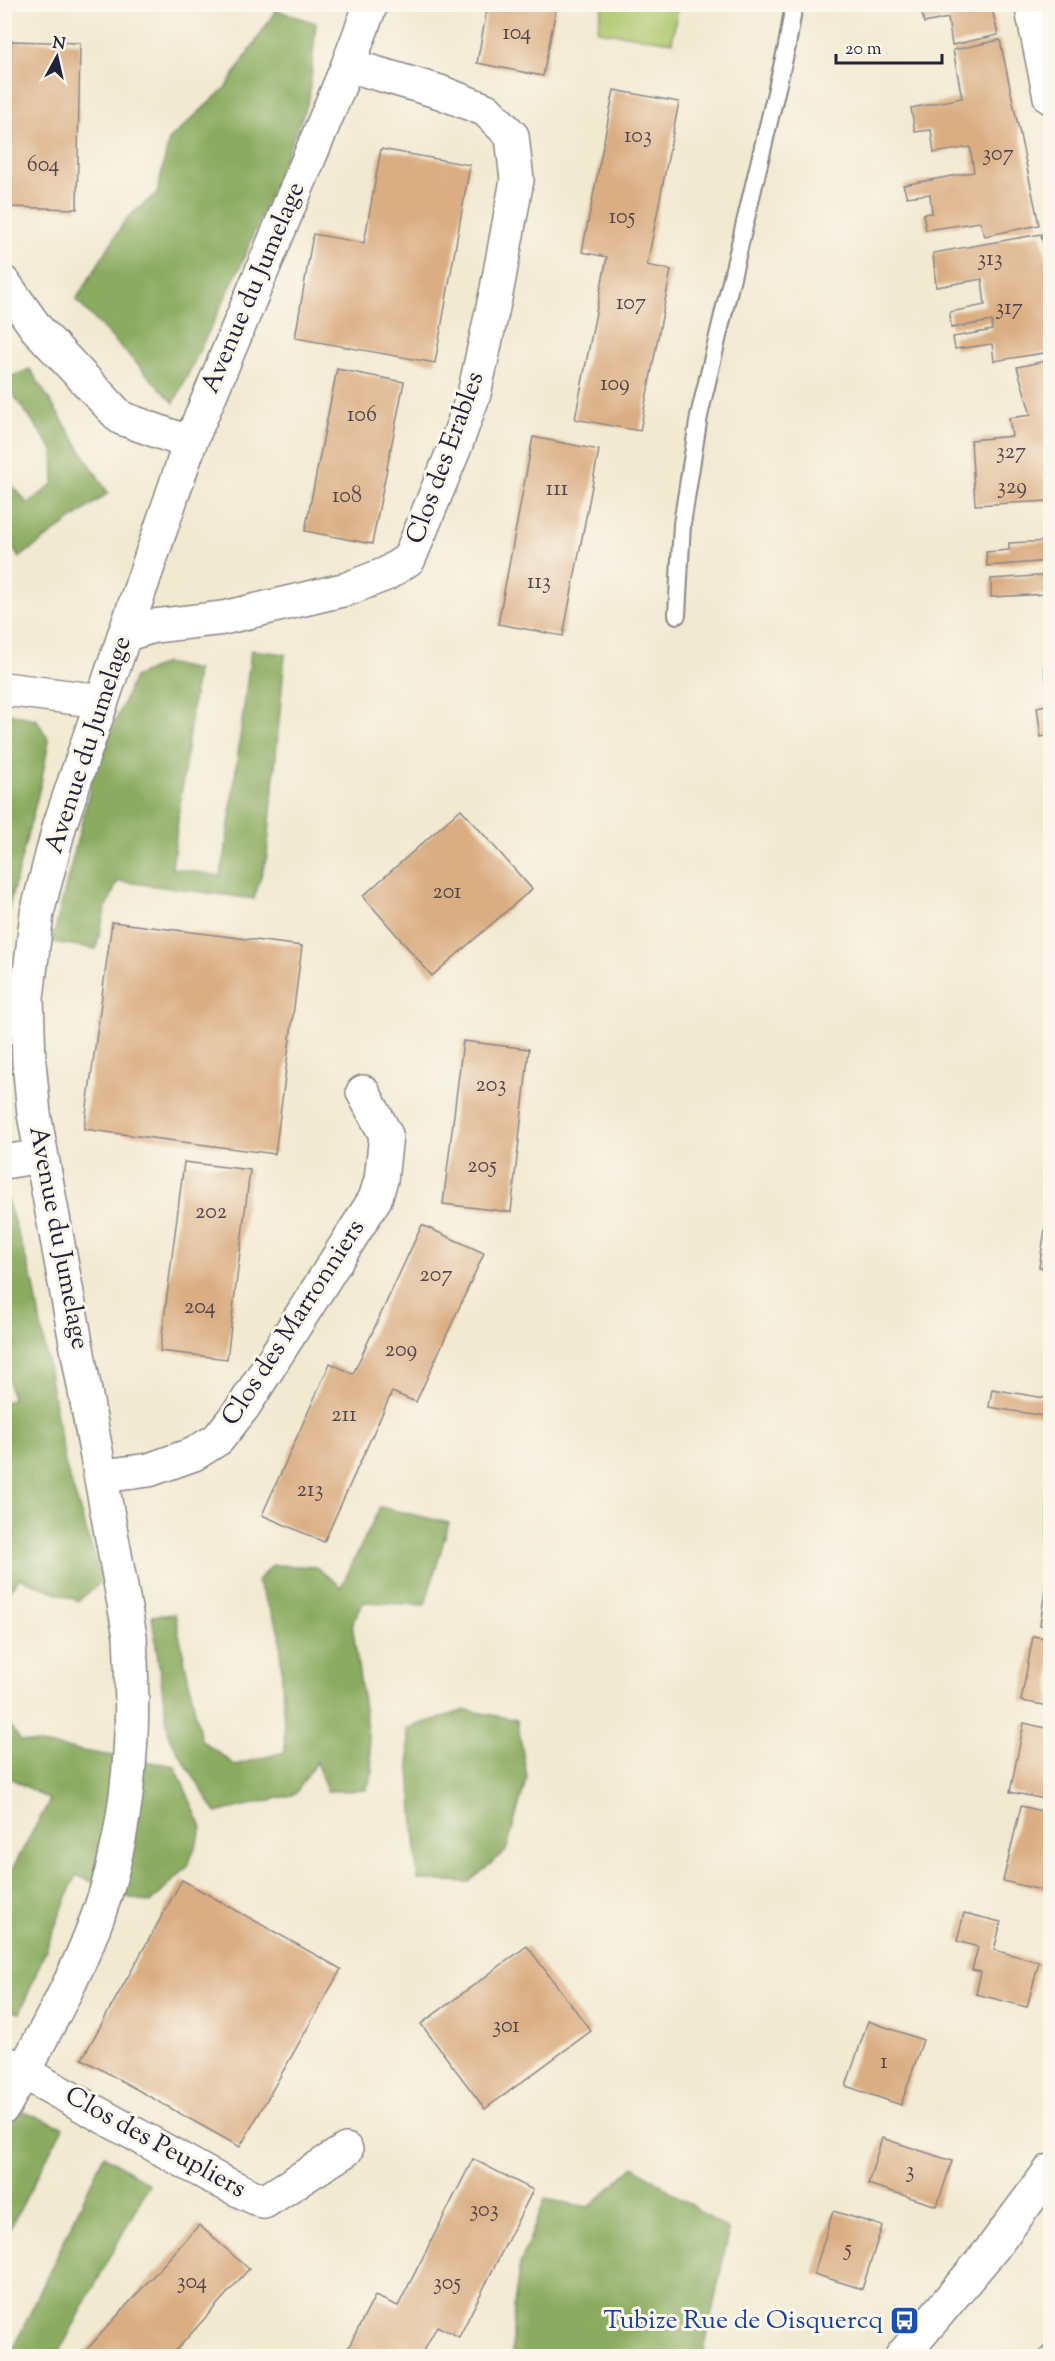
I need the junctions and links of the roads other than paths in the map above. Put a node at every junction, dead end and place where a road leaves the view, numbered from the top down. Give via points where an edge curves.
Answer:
1 (371, 4) edge
2 (794, 4) edge
3 (1031, 4) edge
4 (348, 65) junction
5 (1050, 97) edge
6 (4, 283) edge
7 (190, 443) junction
8 (677, 615) dead end
9 (124, 635) junction
10 (4, 689) edge
11 (101, 701) junction
12 (363, 1092) dead end
13 (41, 1156) junction
14 (4, 1162) edge
15 (103, 1476) junction
16 (14, 2067) edge
17 (4, 2106) edge
18 (346, 2150) dead end
19 (1050, 2171) edge
20 (902, 2356) edge

1 - 4 street, Avenue du Jumelage
2 - 8 lane via 699,416 682,524
3 - 5 street
4 - 7 street, Avenue du Jumelage
4 - 9 street, Clos des Erables via 486,110 512,136 517,180 474,394 455,447 409,558 386,574 347,589 223,618 154,626
6 - 7 street via 38,329 121,418
7 - 9 street, Avenue du Jumelage
9 - 11 street, Avenue du Jumelage
10 - 11 street
11 - 13 street, Avenue du Jumelage via 60,824 37,914 27,1009 29,1062
12 - 15 street, Clos des Marronniers via 386,1135 375,1198 244,1406 218,1439 194,1454 149,1470
13 - 14 street
13 - 15 street, Avenue du Jumelage
15 - 16 street, Avenue du Jumelage via 130,1636 134,1709 128,1790 115,1860 90,1937 55,2015
16 - 17 street, Avenue du Jumelage
16 - 18 street, Clos des Peupliers via 264,2202
19 - 20 street via 992,2249

